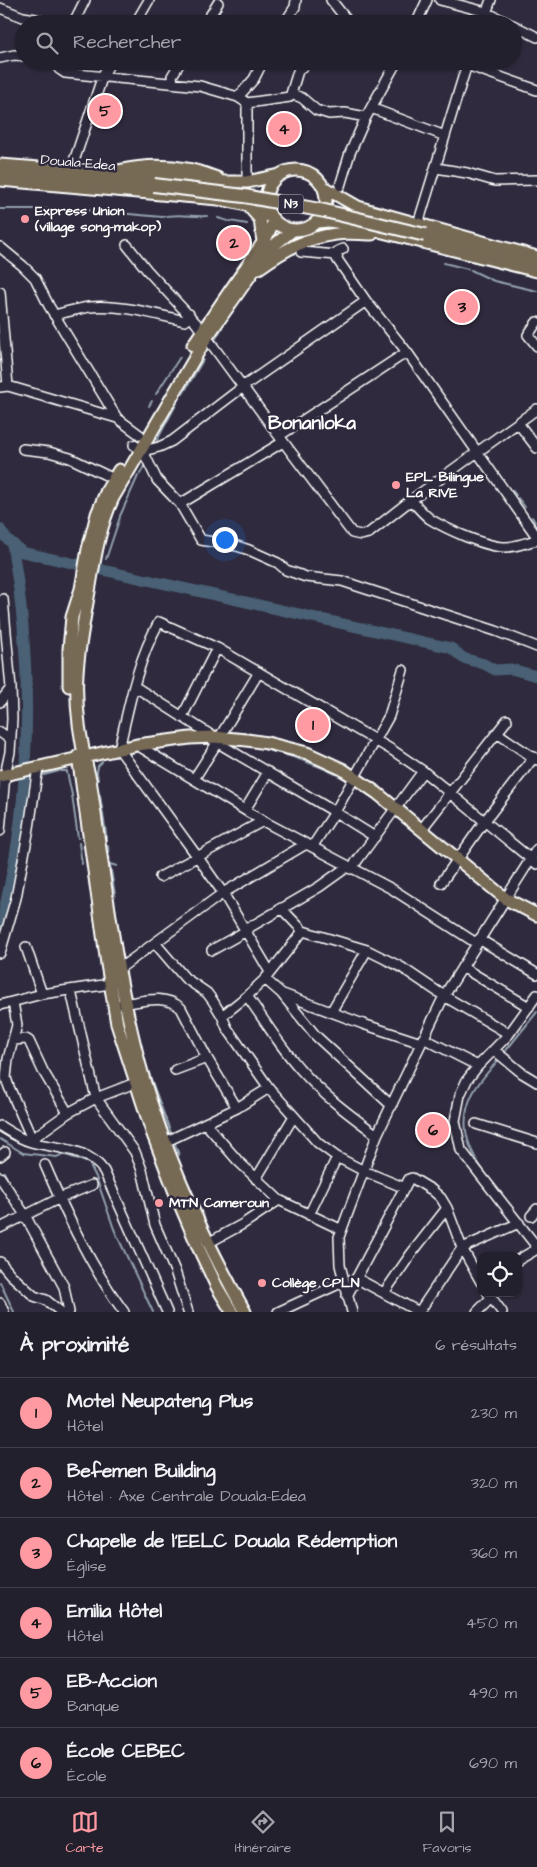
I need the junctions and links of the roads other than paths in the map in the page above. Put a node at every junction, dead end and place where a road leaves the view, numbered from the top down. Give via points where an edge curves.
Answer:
1 (85, 0) edge
2 (149, 0) edge
3 (296, 0) edge
4 (331, 0) edge
5 (425, 0) edge
6 (440, 0) edge
7 (491, 0) edge
8 (218, 3) dead end
9 (0, 8) edge
10 (486, 12) junction
11 (15, 15) edge
12 (78, 15) edge
13 (140, 15) edge
14 (211, 15) edge
15 (290, 15) edge
16 (343, 15) edge
17 (419, 15) edge
18 (485, 15) edge
19 (492, 15) edge
20 (522, 29) edge
21 (537, 37) edge
22 (15, 55) edge
23 (0, 58) edge
24 (60, 70) edge
25 (106, 70) edge
26 (176, 70) edge
27 (258, 70) edge
28 (299, 70) edge
29 (392, 70) edge
30 (466, 70) edge
31 (486, 70) edge
32 (103, 75) junction
33 (173, 83) junction
34 (537, 90) edge
35 (292, 94) junction
36 (238, 97) junction
37 (247, 104) junction
38 (371, 108) junction
39 (366, 117) junction
40 (445, 136) junction
41 (0, 165) edge
42 (436, 168) junction
43 (71, 170) junction
44 (0, 172) edge
45 (280, 175) junction
46 (0, 180) edge
47 (537, 180) edge
48 (246, 182) junction
49 (340, 186) dead end
50 (323, 187) junction
51 (243, 204) junction
52 (273, 220) junction
53 (316, 222) junction
54 (418, 224) junction
55 (294, 230) junction
56 (395, 234) junction
57 (263, 242) junction
58 (126, 245) dead end
59 (0, 247) edge
60 (301, 252) dead end
61 (537, 257) edge
62 (537, 264) edge
63 (537, 271) edge
64 (251, 273) junction
65 (0, 292) edge
66 (366, 301) junction
67 (189, 314) junction
68 (54, 316) junction
69 (537, 322) edge
70 (204, 334) junction
71 (537, 346) edge
72 (407, 352) junction
73 (4, 386) edge
74 (244, 386) junction
75 (537, 409) edge
76 (117, 418) junction
77 (518, 423) junction
78 (281, 439) junction
79 (139, 445) junction
80 (537, 448) edge
81 (23, 449) dead end
82 (478, 451) junction
83 (114, 479) junction
84 (411, 500) junction
85 (180, 504) junction
86 (537, 538) edge
87 (92, 549) junction
88 (3, 599) dead end
89 (537, 647) edge
90 (217, 648) junction
91 (403, 670) dead end
92 (259, 672) junction
93 (134, 686) junction
94 (11, 688) junction
95 (0, 702) edge
96 (182, 717) junction
97 (507, 720) dead end
98 (0, 732) edge
99 (497, 733) junction
100 (214, 739) junction
101 (11, 740) junction
102 (376, 741) junction
103 (137, 745) junction
104 (119, 749) junction
105 (81, 758) junction
106 (536, 758) edge
107 (35, 768) junction
108 (423, 771) junction
109 (268, 772) junction
110 (6, 775) edge
111 (355, 778) junction
112 (194, 779) junction
113 (449, 793) junction
114 (396, 808) junction
115 (245, 810) junction
116 (335, 812) junction
117 (263, 821) junction
118 (484, 822) junction
119 (422, 830) junction
120 (0, 831) edge
121 (375, 837) junction
122 (309, 846) junction
123 (537, 849) edge
124 (197, 856) junction
125 (456, 860) junction
126 (534, 862) edge
127 (349, 868) junction
128 (160, 877) dead end
129 (441, 883) dead end
130 (223, 893) junction
131 (506, 899) junction
132 (281, 908) junction
133 (537, 914) edge
134 (245, 930) junction
135 (303, 931) junction
136 (477, 941) junction
137 (155, 943) junction
138 (26, 947) dead end
139 (212, 950) dead end
140 (367, 950) junction
141 (0, 953) edge
142 (462, 967) junction
143 (118, 968) junction
144 (537, 974) edge
145 (268, 976) junction
146 (110, 984) junction
147 (71, 991) junction
148 (282, 993) junction
149 (42, 994) junction
150 (537, 995) edge
151 (248, 996) junction
152 (444, 996) junction
153 (13, 1002) junction
154 (114, 1004) junction
155 (126, 1004) junction
156 (0, 1005) edge
157 (529, 1007) junction
158 (331, 1012) junction
159 (222, 1016) junction
160 (509, 1034) junction
161 (13, 1040) junction
162 (422, 1041) junction
163 (494, 1050) junction
164 (207, 1058) junction
165 (478, 1066) junction
166 (175, 1070) dead end
167 (537, 1082) edge
168 (135, 1083) junction
169 (269, 1088) junction
170 (96, 1098) junction
171 (392, 1106) junction
172 (237, 1108) junction
173 (68, 1113) junction
174 (294, 1116) junction
175 (206, 1124) junction
176 (476, 1124) dead end
177 (0, 1126) edge
178 (377, 1135) junction
179 (31, 1140) junction
180 (165, 1142) junction
181 (537, 1143) edge
182 (337, 1157) junction
183 (45, 1165) dead end
184 (364, 1171) junction
185 (0, 1177) edge
186 (256, 1179) junction
187 (92, 1184) dead end
188 (405, 1188) junction
189 (60, 1198) junction
190 (279, 1200) junction
191 (447, 1208) junction
192 (25, 1215) junction
193 (309, 1215) junction
194 (520, 1223) junction
195 (0, 1228) edge
196 (340, 1229) junction
197 (208, 1242) junction
198 (462, 1248) junction
199 (537, 1248) edge
200 (522, 1257) edge
201 (0, 1262) edge
202 (477, 1275) edge
203 (356, 1278) junction
204 (343, 1282) junction
205 (384, 1293) junction
206 (347, 1296) junction
207 (488, 1297) edge
208 (490, 1297) edge
209 (0, 1303) edge
210 (4, 1312) edge
211 (61, 1312) edge
212 (69, 1312) edge
213 (124, 1312) edge
214 (166, 1312) edge
215 (188, 1312) edge
216 (232, 1312) edge
217 (244, 1312) edge
218 (278, 1312) edge
219 (352, 1312) edge
220 (477, 1312) edge
221 (502, 1312) edge

1 - 12 street
2 - 13 street
3 - 15 street
4 - 16 street
5 - 17 street
6 - 10 street
7 - 10 street
8 - 14 street
9 - 11 street
10 - 18 street
10 - 19 street
20 - 21 street
22 - 23 street
24 - 32 street
25 - 32 street
26 - 33 street
27 - 36 street
28 - 35 street
29 - 38 street
30 - 40 street
31 - 34 street
32 - 33 street
32 - 43 street
33 - 36 street via 209,88
35 - 37 street via 288,98
35 - 39 street via 316,110
36 - 37 street
37 - 48 street
38 - 39 street
38 - 40 street
39 - 49 street
40 - 42 street
41 - 43 main road
42 - 47 street via 495,181
42 - 54 street
43 - 48 main road
44 - 62 highway, Douala-Edea / N3, bridge via 154,185 326,210
45 - 48 main road
45 - 50 main road via 292,170 304,171
45 - 52 main road via 271,183 266,195 266,207
46 - 51 main road
50 - 53 main road via 325,205
50 - 54 main road via 358,207
51 - 52 main road via 259,209
51 - 57 main road via 260,219
52 - 55 main road
52 - 57 main road
53 - 55 main road
53 - 56 main road via 342,222
54 - 61 main road
55 - 64 main road via 268,250
56 - 63 main road
56 - 64 main road via 338,233 313,238 287,248
57 - 70 main road
58 - 67 street
59 - 68 street via 31,273
60 - 66 street via 340,252 338,258
64 - 70 main road
65 - 73 street
66 - 72 street
66 - 74 street
67 - 68 street via 185,320 124,308 89,307
67 - 70 street
68 - 76 street
69 - 71 street via 528,335
70 - 74 street
70 - 79 main road
72 - 78 street
72 - 82 street
73 - 76 street
74 - 78 street
74 - 79 street via 172,441 159,447
75 - 77 street
76 - 79 street
77 - 80 street
77 - 82 street
78 - 84 street via 352,532 369,533
78 - 85 street
79 - 83 main road
79 - 85 street via 157,480
79 - 87 main road
81 - 83 street via 65,456
82 - 84 street
82 - 86 street
83 - 87 main road via 97,514
84 - 86 street via 434,521 492,545 503,547
85 - 89 street via 201,540 237,546 306,577 342,581
87 - 105 main road via 77,675
88 - 94 street
90 - 92 street
90 - 93 street via 159,622
90 - 96 street
91 - 102 street via 392,709
92 - 100 street
92 - 102 street
93 - 96 street
93 - 104 street
94 - 95 street
94 - 101 street
96 - 100 street
97 - 99 street
98 - 101 street
99 - 106 street
99 - 113 street
100 - 103 main road
100 - 109 street
100 - 111 main road via 267,743 308,753
100 - 112 street
101 - 110 street
102 - 108 street
102 - 111 street
103 - 104 main road
103 - 112 street
104 - 105 main road
104 - 124 street
105 - 107 main road
105 - 143 main road via 90,779
105 - 146 main road
106 - 118 street
107 - 110 main road
107 - 141 street via 16,898
108 - 113 street
108 - 114 street
109 - 115 street
109 - 116 street
110 - 120 street
111 - 114 main road
111 - 116 street
112 - 115 street
113 - 118 street
113 - 119 street
114 - 119 main road
114 - 121 street
115 - 117 street
116 - 121 street
116 - 122 street
117 - 122 street
117 - 124 street
118 - 125 street
118 - 126 street
119 - 125 main road
121 - 127 street
122 - 127 street
122 - 130 street
123 - 126 street
124 - 128 street
124 - 130 street
125 - 129 street
125 - 131 main road
126 - 131 street
127 - 132 street
127 - 136 street via 399,893
130 - 134 street
130 - 137 street
131 - 133 main road
131 - 136 street
132 - 134 street
132 - 135 street
134 - 139 street
134 - 145 street
135 - 140 street
135 - 145 street
136 - 142 street
136 - 144 street
137 - 143 street
137 - 159 street via 185,978 207,993
138 - 149 street
140 - 152 street via 401,967
140 - 158 street
142 - 152 street
142 - 157 street
143 - 155 main road
145 - 148 street
145 - 151 street
146 - 147 street
146 - 154 main road
147 - 149 street
147 - 170 street
148 - 158 street
148 - 171 street via 316,1036
149 - 153 street
150 - 157 street
151 - 159 street
151 - 178 street via 301,1070 332,1100
152 - 160 street
152 - 162 street
153 - 156 street
153 - 161 street via 17,1025
154 - 155 street
154 - 168 main road
155 - 164 street via 156,999 174,1002 181,1008
155 - 180 main road via 144,1080
157 - 160 street
158 - 162 street
159 - 169 street
160 - 163 street
161 - 173 street via 29,1040
161 - 179 street via 6,1078
162 - 165 street
162 - 171 street
163 - 165 street
163 - 167 street
164 - 166 street
164 - 172 street
165 - 194 street via 460,1095 456,1110 459,1146
168 - 170 street
168 - 216 main road via 199,1249
169 - 172 street
169 - 174 street
170 - 173 street
170 - 215 street via 134,1152 142,1170 152,1218 175,1271
171 - 178 street
172 - 175 street
173 - 179 street
174 - 182 street via 318,1143
174 - 186 street
175 - 180 street
175 - 186 street
176 - 181 street
177 - 179 street
178 - 184 street
179 - 214 street via 83,1153 99,1164
180 - 197 main road
182 - 184 street
182 - 193 street
183 - 189 street
184 - 188 street
184 - 196 street
185 - 192 street
186 - 190 street
187 - 189 street
188 - 191 street via 412,1178 432,1190
188 - 203 street
189 - 192 street
189 - 213 street via 97,1271
190 - 193 street
190 - 197 street
191 - 198 street
191 - 205 street
192 - 195 street
192 - 212 street via 64,1287
193 - 196 street
194 - 198 street
194 - 199 street
196 - 204 street via 338,1254
197 - 217 main road
198 - 202 street
198 - 205 street via 419,1312
199 - 200 street
201 - 211 street via 34,1296 46,1300
203 - 205 street
203 - 206 street
204 - 206 street
204 - 218 street
206 - 219 street
207 - 220 street
208 - 221 street
209 - 210 street

